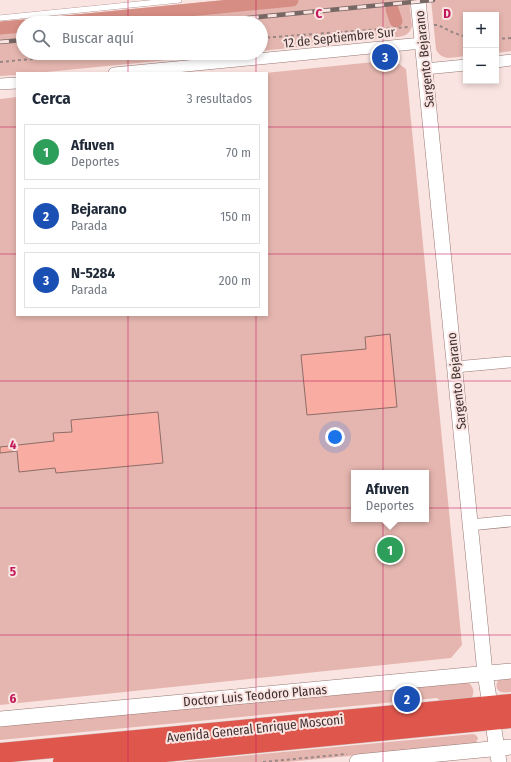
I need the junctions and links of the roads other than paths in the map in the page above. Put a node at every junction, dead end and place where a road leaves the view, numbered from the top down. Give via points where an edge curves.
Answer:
1 (179, 0) edge
2 (418, 0) edge
3 (16, 16) edge
4 (20, 16) edge
5 (0, 18) edge
6 (422, 43) junction
7 (268, 58) edge
8 (247, 60) edge
9 (511, 60) edge
10 (499, 62) edge
11 (463, 65) edge
12 (425, 69) junction
13 (124, 72) edge
14 (16, 83) edge
15 (0, 84) edge
16 (511, 362) edge
17 (455, 367) junction
18 (511, 521) edge
19 (470, 525) junction
20 (511, 671) edge
21 (485, 673) junction
22 (511, 704) edge
23 (498, 715) edge
24 (0, 719) edge
25 (0, 753) edge
26 (501, 756) edge
27 (457, 757) edge
28 (63, 762) edge
29 (357, 762) edge

1 - 4 lane
2 - 6 main road, Sargento Bejarano
3 - 5 lane
6 - 7 street, 12 de Septiembre Sur
6 - 12 main road, Sargento Bejarano
8 - 13 street, 12 de Septiembre Sur
9 - 10 street
11 - 12 street
12 - 17 main road, Sargento Bejarano
14 - 15 street
16 - 17 street
17 - 19 main road, Sargento Bejarano
18 - 19 street
19 - 21 main road, Sargento Bejarano
20 - 21 main road, Doctor Luis Teodoro Planas
21 - 23 main road, Sargento Bejarano
21 - 24 main road, Doctor Luis Teodoro Planas
22 - 23 highway, Avenida General Enrique Mosconi
23 - 25 highway, Avenida General Enrique Mosconi
23 - 26 main road, Sargento Bejarano
23 - 28 highway, Avenida General Enrique Mosconi
26 - 27 main road
27 - 29 main road

